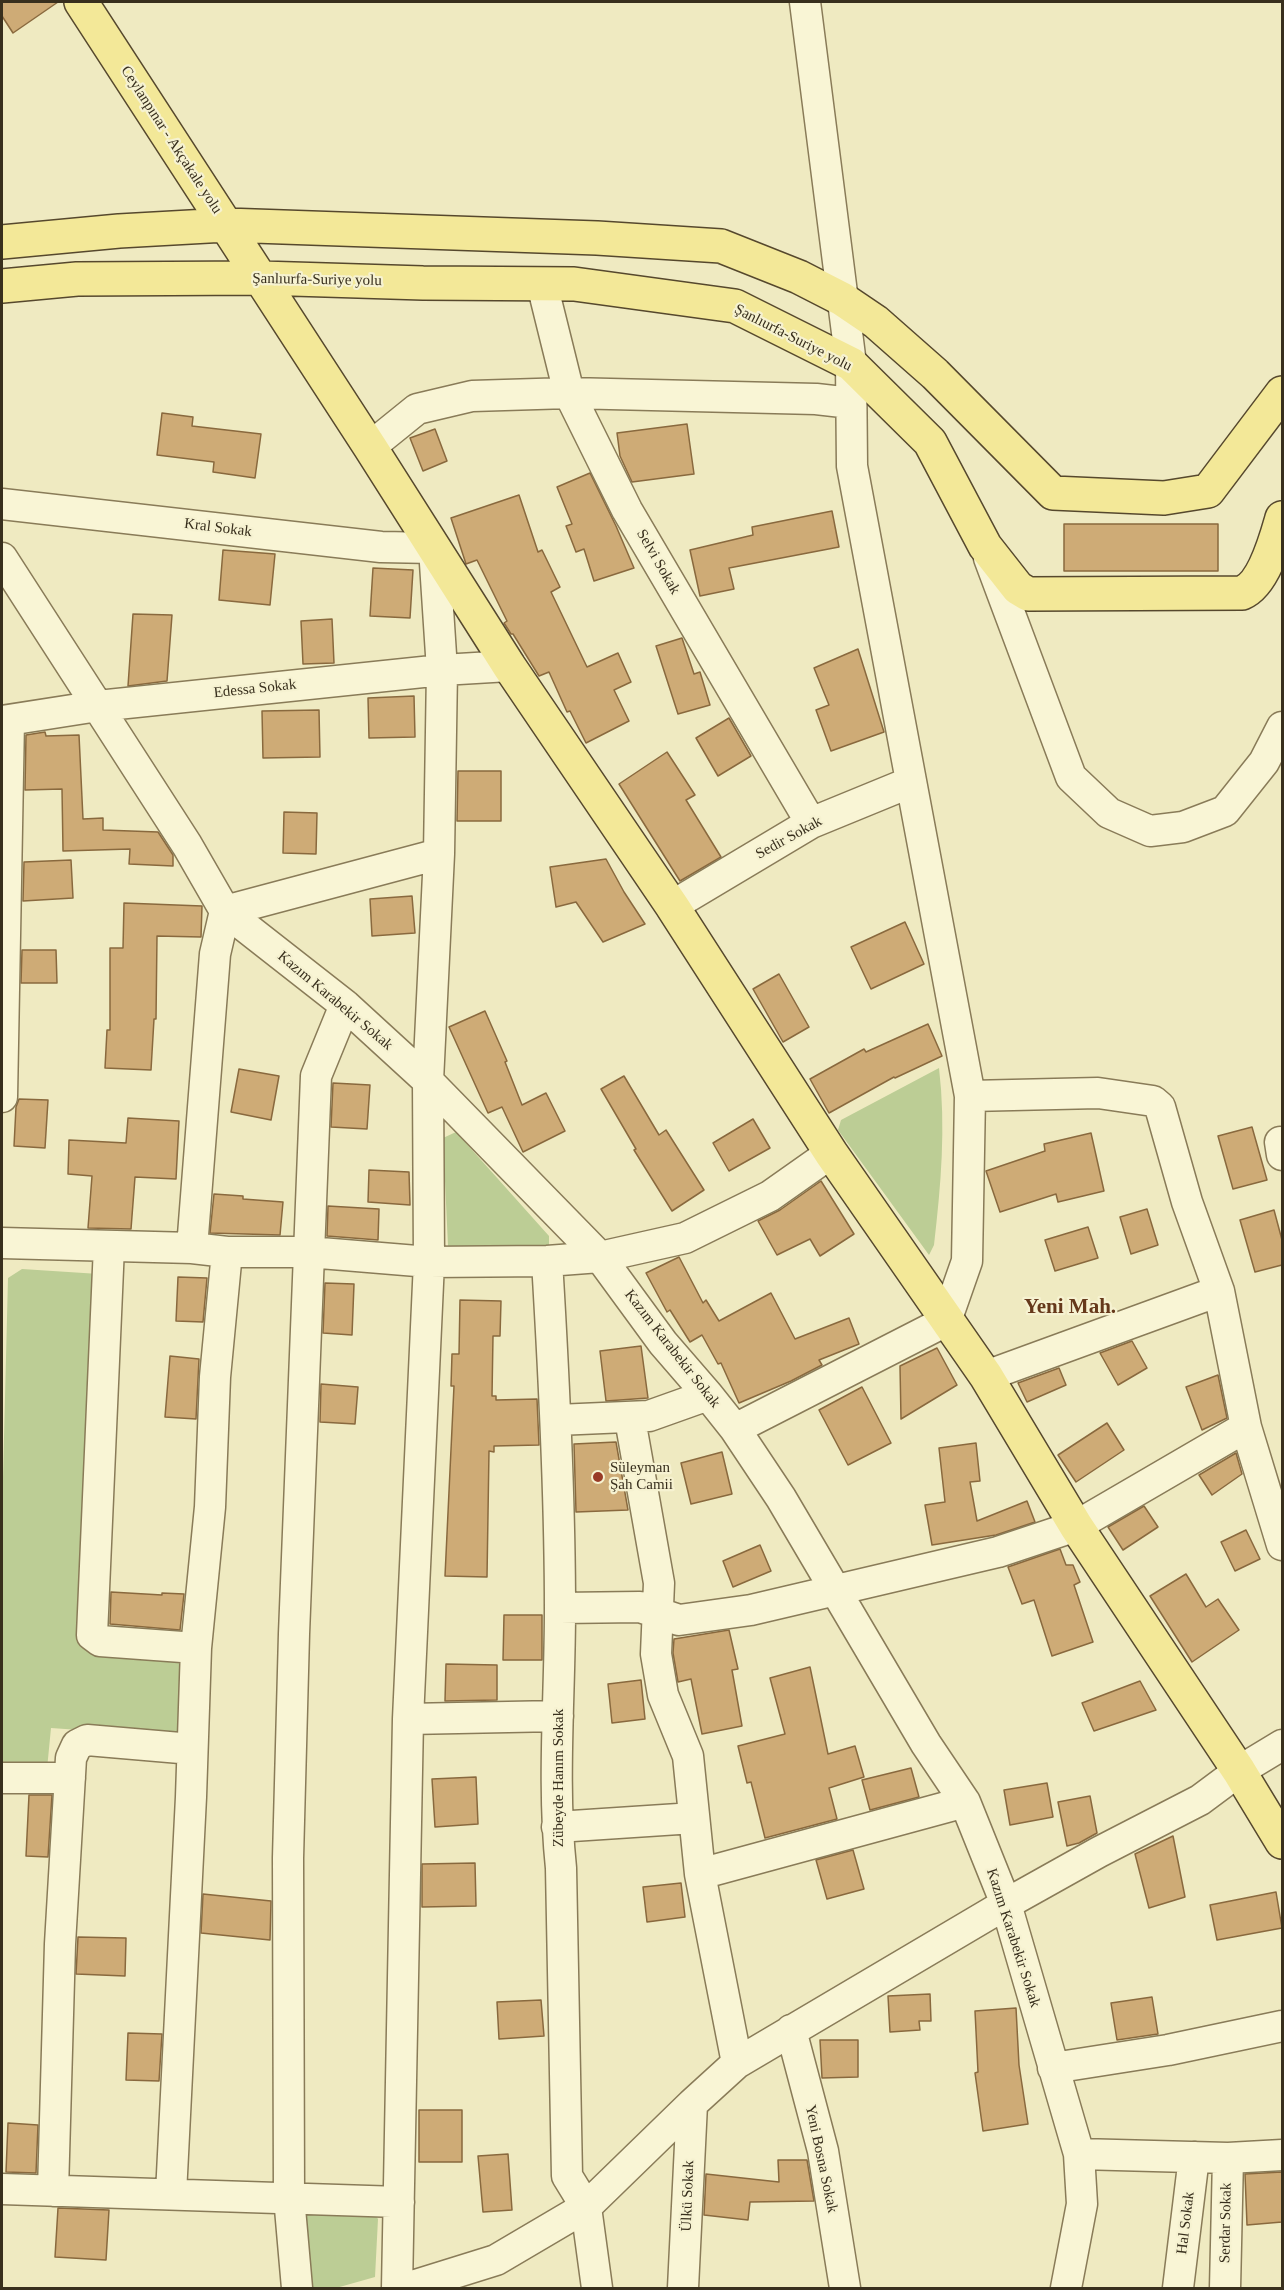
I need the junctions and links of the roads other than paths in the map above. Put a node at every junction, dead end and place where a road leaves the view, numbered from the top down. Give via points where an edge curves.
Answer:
1 (81, 2) edge
2 (805, 2) edge
3 (226, 225) junction
4 (2, 242) edge
5 (261, 278) junction
6 (542, 284) junction
7 (2, 286) edge
8 (842, 299) junction
9 (851, 364) junction
10 (570, 393) junction
11 (1282, 393) edge
12 (851, 403) junction
13 (370, 447) junction
14 (2, 504) edge
15 (1282, 518) edge
16 (985, 546) junction
17 (434, 548) junction
18 (2, 558) edge
19 (509, 666) junction
20 (442, 670) junction
21 (98, 706) junction
22 (5, 721) edge
23 (1282, 727) edge
24 (911, 782) junction
25 (811, 824) junction
26 (439, 854) junction
27 (672, 906) junction
28 (225, 911) junction
29 (345, 1005) junction
30 (428, 1081) junction
31 (970, 1096) junction
32 (2, 1097) edge
33 (831, 1153) junction
34 (2, 1244) edge
35 (109, 1246) junction
36 (192, 1248) junction
37 (227, 1252) junction
38 (308, 1252) junction
39 (600, 1257) junction
40 (547, 1261) junction
41 (429, 1262) junction
42 (1219, 1291) junction
43 (946, 1321) junction
44 (986, 1376) junction
45 (708, 1395) junction
46 (630, 1419) junction
47 (557, 1420) junction
48 (1246, 1426) junction
49 (735, 1429) junction
50 (1076, 1526) junction
51 (1282, 1545) edge
52 (834, 1591) junction
53 (560, 1608) junction
54 (657, 1614) junction
55 (196, 1648) junction
56 (558, 1716) junction
57 (408, 1719) junction
58 (1282, 1745) edge
59 (192, 1749) junction
60 (1239, 1771) junction
61 (2, 1778) edge
62 (70, 1778) junction
63 (965, 1802) junction
64 (694, 1818) junction
65 (557, 1827) junction
66 (1282, 1842) edge
67 (700, 1874) junction
68 (1006, 1904) junction
69 (1282, 2026) edge
70 (791, 2030) junction
71 (737, 2062) junction
72 (1053, 2068) junction
73 (692, 2104) junction
74 (1079, 2154) junction
75 (1282, 2155) edge
76 (1194, 2157) junction
77 (1228, 2158) junction
78 (2, 2189) edge
79 (53, 2191) junction
80 (171, 2194) junction
81 (289, 2197) junction
82 (399, 2202) junction
83 (586, 2207) junction
84 (297, 2289) edge
85 (397, 2289) edge
86 (406, 2289) edge
87 (597, 2289) edge
88 (683, 2289) edge
89 (845, 2289) edge
90 (1066, 2289) edge
91 (1178, 2289) edge
92 (1224, 2289) edge

1 - 3 main road, Ceylanpınar - Akçakale yolu
2 - 8 street
3 - 4 main road
3 - 5 main road, Ceylanpınar - Akçakale yolu
3 - 8 main road via 721,246
5 - 6 main road, Şanlıurfa-Suriye yolu
5 - 7 main road, Şanlıurfa-Suriye yolu via 77,279
5 - 13 main road, Ceylanpınar - Akçakale yolu
6 - 9 main road, Şanlıurfa-Suriye yolu via 574,284 735,306
6 - 10 street, Selvi Sokak
8 - 9 street
8 - 11 main road via 876,322 935,374 1053,493 1164,498 1208,490
9 - 12 street
9 - 16 main road, Şanlıurfa-Suriye yolu via 930,442
10 - 12 street
10 - 13 street via 472,396 417,409
10 - 25 street, Selvi Sokak via 627,510
12 - 24 street via 852,466
13 - 17 main road, Ceylanpınar - Akçakale yolu
14 - 17 street, Kral Sokak via 381,547
15 - 16 main road, Şanlıurfa-Suriye yolu via 1268,562 1248,591 1242,593 1028,594 1018,588
16 - 23 street via 1071,777 1109,813 1150,831 1183,827 1226,811 1264,762
17 - 19 main road, Ceylanpınar - Akçakale yolu
17 - 20 street
18 - 21 street, Kazım Karabekir Sokak
19 - 20 street, Edessa Sokak
19 - 27 main road, Ceylanpınar - Akçakale yolu
20 - 21 street, Edessa Sokak
20 - 26 street
21 - 22 street, Edessa Sokak
21 - 28 street, Kazım Karabekir Sokak
22 - 32 street
24 - 25 street, Sedir Sokak
24 - 31 street
25 - 27 street, Sedir Sokak
26 - 28 street
26 - 30 street
27 - 33 main road, Ceylanpınar - Akçakale yolu
28 - 29 street, Kazım Karabekir Sokak
28 - 36 street via 215,954
29 - 30 street, Kazım Karabekir Sokak
29 - 38 street via 316,1076
30 - 39 street, Kazım Karabekir Sokak
30 - 41 street
31 - 42 street via 1098,1093 1153,1101 1160,1107 1186,1202
31 - 43 street via 967,1262
33 - 39 street via 770,1196 685,1238
33 - 43 main road, Ceylanpınar - Akçakale yolu
34 - 35 street
35 - 36 street
35 - 55 street via 92,1635 99,1641
36 - 37 street
37 - 38 street
37 - 55 street
38 - 41 street
38 - 81 street via 288,1858
39 - 40 street
39 - 45 street, Kazım Karabekir Sokak via 663,1343
40 - 41 street
40 - 47 street, Zübeyde Hanım Sokak
41 - 57 street
42 - 44 street
42 - 48 street
43 - 44 main road, Ceylanpınar - Akçakale yolu
43 - 49 street
44 - 50 main road, Ceylanpınar - Akçakale yolu
45 - 46 street
45 - 49 street, Kazım Karabekir Sokak
46 - 47 street
46 - 54 street via 658,1583
47 - 53 street, Zübeyde Hanım Sokak
48 - 50 street
48 - 51 street
49 - 52 street, Kazım Karabekir Sokak via 781,1498
50 - 52 street via 998,1552
50 - 60 main road, Ceylanpınar - Akçakale yolu
52 - 54 street via 751,1610 680,1620
52 - 63 street, Kazım Karabekir Sokak
53 - 54 street via 640,1607
53 - 56 street, Zübeyde Hanım Sokak
54 - 64 street via 656,1654 663,1695 688,1756
55 - 59 street
56 - 57 street
56 - 65 street, Zübeyde Hanım Sokak
57 - 82 street
58 - 60 street
59 - 62 street via 87,1740 77,1745 71,1758
59 - 80 street
60 - 66 main road, Ceylanpınar - Akçakale yolu
60 - 68 street via 1200,1800
61 - 62 street
62 - 79 street via 60,1944
63 - 67 street
63 - 68 street, Kazım Karabekir Sokak
64 - 65 street
64 - 67 street
65 - 83 street, Zübeyde Hanım Sokak via 567,2176
67 - 71 street
68 - 70 street
68 - 72 street, Kazım Karabekir Sokak
69 - 72 street via 1168,2050
70 - 71 street
70 - 89 street, Yeni Bosna Sokak via 822,2151
71 - 73 street
72 - 74 street, Kazım Karabekir Sokak
73 - 83 street
73 - 88 street, Ülkü Sokak
74 - 76 street
74 - 90 street, Kazım Karabekir Sokak via 1082,2204
75 - 77 street
76 - 77 street
76 - 91 street, Hal Sokak
77 - 92 street, Serdar Sokak
78 - 79 street
79 - 80 street
80 - 81 street
81 - 82 street
81 - 84 street
82 - 85 street
83 - 86 street via 496,2260
83 - 87 street, Zübeyde Hanım Sokak

